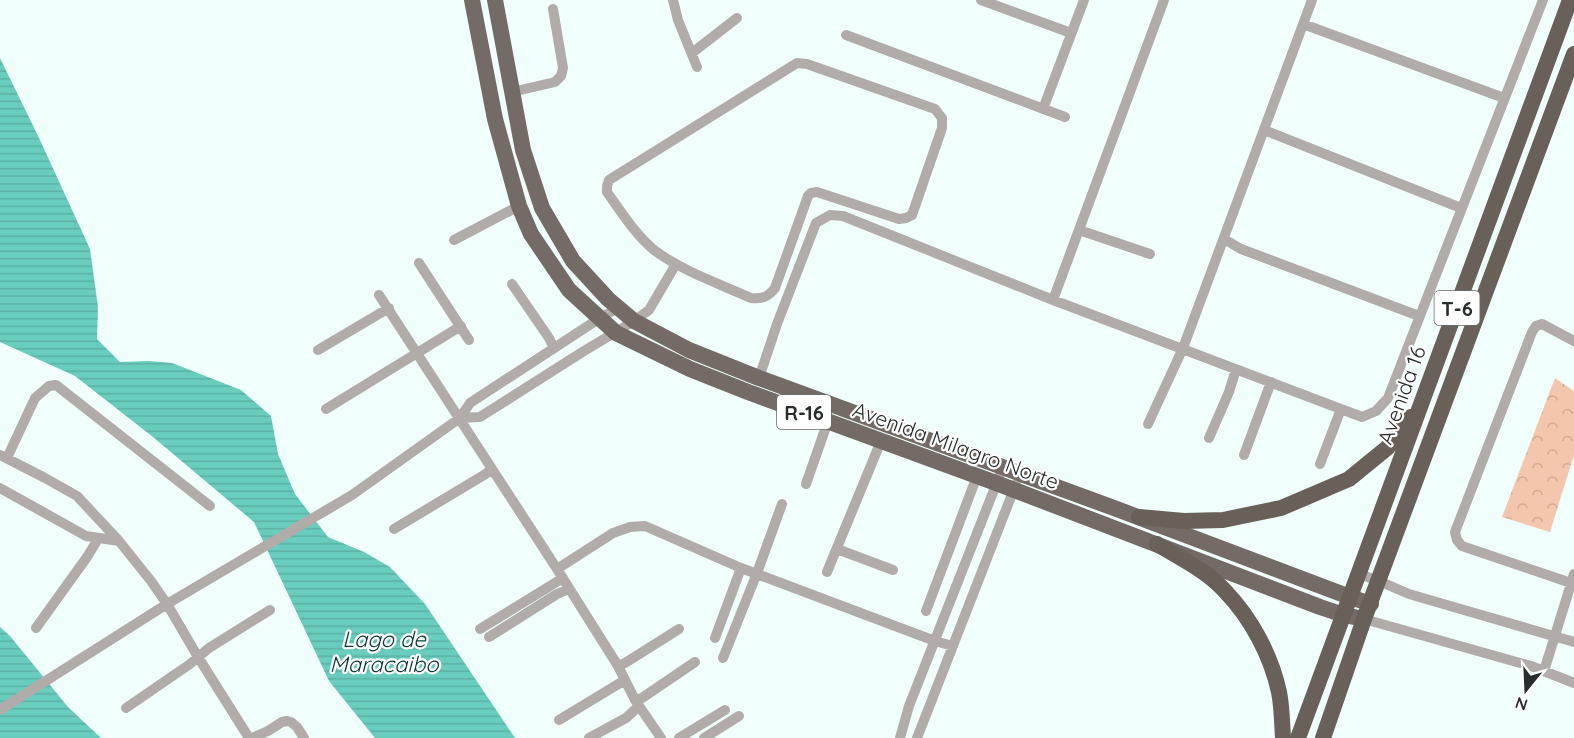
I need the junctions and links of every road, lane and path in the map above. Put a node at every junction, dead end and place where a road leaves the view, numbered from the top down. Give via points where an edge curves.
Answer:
1 (472, 0) edge
2 (495, 0) edge
3 (673, 0) edge
4 (981, 0) edge
5 (1084, 0) edge
6 (1164, 0) edge
7 (1312, 0) edge
8 (1543, 0) edge
9 (1567, 3) edge
10 (554, 9) dead end
11 (737, 18) dead end
12 (1303, 24) junction
13 (1071, 33) junction
14 (846, 35) dead end
15 (692, 53) junction
16 (1574, 54) edge
17 (697, 67) dead end
18 (512, 92) junction
19 (1504, 98) junction
20 (1043, 109) junction
21 (1065, 117) dead end
22 (1264, 130) junction
23 (519, 206) junction
24 (1461, 208) junction
25 (1079, 230) junction
26 (1224, 239) junction
27 (454, 240) dead end
28 (1150, 254) dead end
29 (419, 263) dead end
30 (676, 264) junction
31 (512, 284) dead end
32 (379, 295) dead end
33 (1053, 300) junction
34 (388, 308) junction
35 (618, 308) junction
36 (1419, 316) junction
37 (600, 318) junction
38 (634, 321) junction
39 (461, 326) junction
40 (615, 333) junction
41 (470, 340) dead end
42 (1574, 341) edge
43 (554, 348) junction
44 (1183, 348) junction
45 (318, 350) dead end
46 (416, 353) junction
47 (1236, 369) junction
48 (759, 378) junction
49 (1271, 382) junction
50 (1421, 405) junction
51 (326, 409) dead end
52 (1341, 409) junction
53 (460, 417) junction
54 (828, 421) junction
55 (1148, 424) dead end
56 (1209, 438) dead end
57 (881, 441) junction
58 (1244, 455) dead end
59 (4, 457) edge
60 (1320, 464) dead end
61 (1003, 467) junction
62 (492, 469) junction
63 (1021, 474) junction
64 (976, 476) junction
65 (996, 483) junction
66 (806, 484) dead end
67 (0, 488) edge
68 (1013, 491) junction
69 (782, 504) dead end
70 (210, 506) dead end
71 (962, 516) junction
72 (1139, 517) junction
73 (981, 522) junction
74 (394, 529) dead end
75 (98, 539) junction
76 (119, 541) junction
77 (1157, 544) junction
78 (837, 549) junction
79 (741, 568) junction
80 (893, 570) dead end
81 (827, 572) dead end
82 (757, 573) junction
83 (560, 574) junction
84 (1359, 574) junction
85 (1572, 578) edge
86 (1379, 581) junction
87 (569, 589) junction
88 (1350, 597) junction
89 (167, 604) junction
90 (270, 610) dead end
91 (926, 611) dead end
92 (1368, 611) junction
93 (1344, 615) junction
94 (36, 628) dead end
95 (679, 629) dead end
96 (1555, 637) junction
97 (715, 638) dead end
98 (934, 640) junction
99 (1574, 642) edge
100 (953, 646) junction
101 (198, 657) junction
102 (723, 658) dead end
103 (695, 662) dead end
104 (618, 666) junction
105 (1544, 671) junction
106 (625, 680) junction
107 (1574, 683) edge
108 (637, 703) junction
109 (126, 708) dead end
110 (0, 710) edge
111 (724, 710) dead end
112 (739, 716) dead end
113 (559, 720) dead end
114 (247, 737) edge
115 (304, 738) edge
116 (589, 738) edge
117 (661, 738) edge
118 (680, 738) edge
119 (705, 738) edge
120 (900, 738) edge
121 (917, 738) edge
122 (1283, 738) edge
123 (1298, 738) edge
124 (1323, 738) edge

1 - 23 main road, Avenida Milagro Norte / R-16 via 495,119
2 - 18 main road, Avenida Milagro Norte / R-16
3 - 15 street
4 - 13 street
5 - 13 street
6 - 25 street
7 - 12 street
8 - 19 street
9 - 50 highway, Avenida 16 / T-6
10 - 18 street via 561,76 555,82
11 - 15 street
12 - 19 street
12 - 22 street
13 - 20 street
14 - 20 street
15 - 17 street
16 - 86 highway, Avenida 16 / T-6
18 - 35 main road, Avenida Milagro Norte / R-16 via 523,150 542,208 573,261
19 - 24 street
20 - 21 street
22 - 24 street
22 - 26 street
23 - 27 street
23 - 37 main road, Avenida Milagro Norte / R-16 via 548,261 569,290
24 - 36 street
25 - 28 street
25 - 33 street
26 - 36 street via 1241,249
26 - 44 street
29 - 39 street
30 - 30 street via 751,298 769,296 811,193 899,219 912,215 942,118 935,109 797,63 609,180 607,192 637,234
30 - 38 street via 649,310
31 - 43 street
32 - 34 street
33 - 44 street
33 - 48 street via 843,216 830,215 816,223
34 - 45 street
34 - 46 street
35 - 37 street
35 - 38 main road, Avenida Milagro Norte / R-16
36 - 52 street via 1388,398 1376,411 1362,417
37 - 40 main road, Avenida Milagro Norte / R-16
37 - 43 street
38 - 40 street
38 - 48 main road, Avenida Milagro Norte / R-16 via 689,350
39 - 41 street
39 - 46 street
40 - 53 street via 480,417
40 - 54 main road, Avenida Milagro Norte / R-16 via 690,369
42 - 85 street via 1542,324 1532,332 1455,532 1462,546
43 - 53 street via 470,403
44 - 47 street
44 - 55 street
46 - 51 street
46 - 53 street
47 - 49 street
47 - 56 street
48 - 61 main road, Avenida Milagro Norte / R-16
49 - 52 street
49 - 58 street
50 - 72 highway via 1387,448 1349,478 1281,508 1223,520
50 - 84 highway, Avenida 16 / T-6
52 - 60 street
53 - 62 street
53 - 89 street via 352,495
54 - 57 main road, Avenida Milagro Norte / R-16
54 - 66 street
57 - 64 main road, Avenida Milagro Norte / R-16
57 - 78 street
59 - 70 street via 35,398 56,385
59 - 76 street via 77,496
61 - 63 main road, Avenida Milagro Norte / R-16
61 - 65 street
62 - 74 street
62 - 83 street
63 - 68 street
63 - 72 main road, Avenida Milagro Norte / R-16
64 - 65 main road, Avenida Milagro Norte / R-16
64 - 71 street
65 - 68 main road, Avenida Milagro Norte / R-16
65 - 73 street
67 - 75 street
68 - 77 main road, Avenida Milagro Norte / R-16
68 - 100 street
69 - 82 street
71 - 73 street
71 - 91 street
72 - 88 main road, Avenida Milagro Norte / R-16
73 - 98 street
75 - 76 street
75 - 94 street
76 - 89 street
77 - 93 main road, Avenida Milagro Norte / R-16
77 - 122 highway via 1225,590 1248,619 1268,655 1279,692
78 - 80 street
78 - 81 street
79 - 82 street
79 - 83 street via 645,526 613,533
79 - 97 street
82 - 98 street
82 - 102 street
83 - 87 street
83 - 87 street via 485,633
84 - 86 street
84 - 88 highway, Avenida 16 / T-6
85 - 96 street
86 - 92 highway, Avenida 16 / T-6
86 - 96 street via 1409,594
87 - 104 street
88 - 92 main road, Avenida Milagro Norte / R-16
88 - 93 highway, Avenida 16 / T-6
89 - 101 street
89 - 110 street
90 - 101 street
92 - 93 main road, Avenida Milagro Norte / R-16
92 - 105 street
92 - 124 highway, Avenida 16 / T-6
93 - 123 highway, Avenida 16 / T-6
95 - 104 street
96 - 99 street
96 - 105 street
98 - 100 street
98 - 120 street
100 - 121 street
101 - 109 street
101 - 114 street
103 - 108 street
104 - 106 street
105 - 107 street
106 - 108 street
106 - 113 street
108 - 116 street via 626,718
108 - 117 street
111 - 118 street
112 - 119 street
114 - 115 street via 287,721

